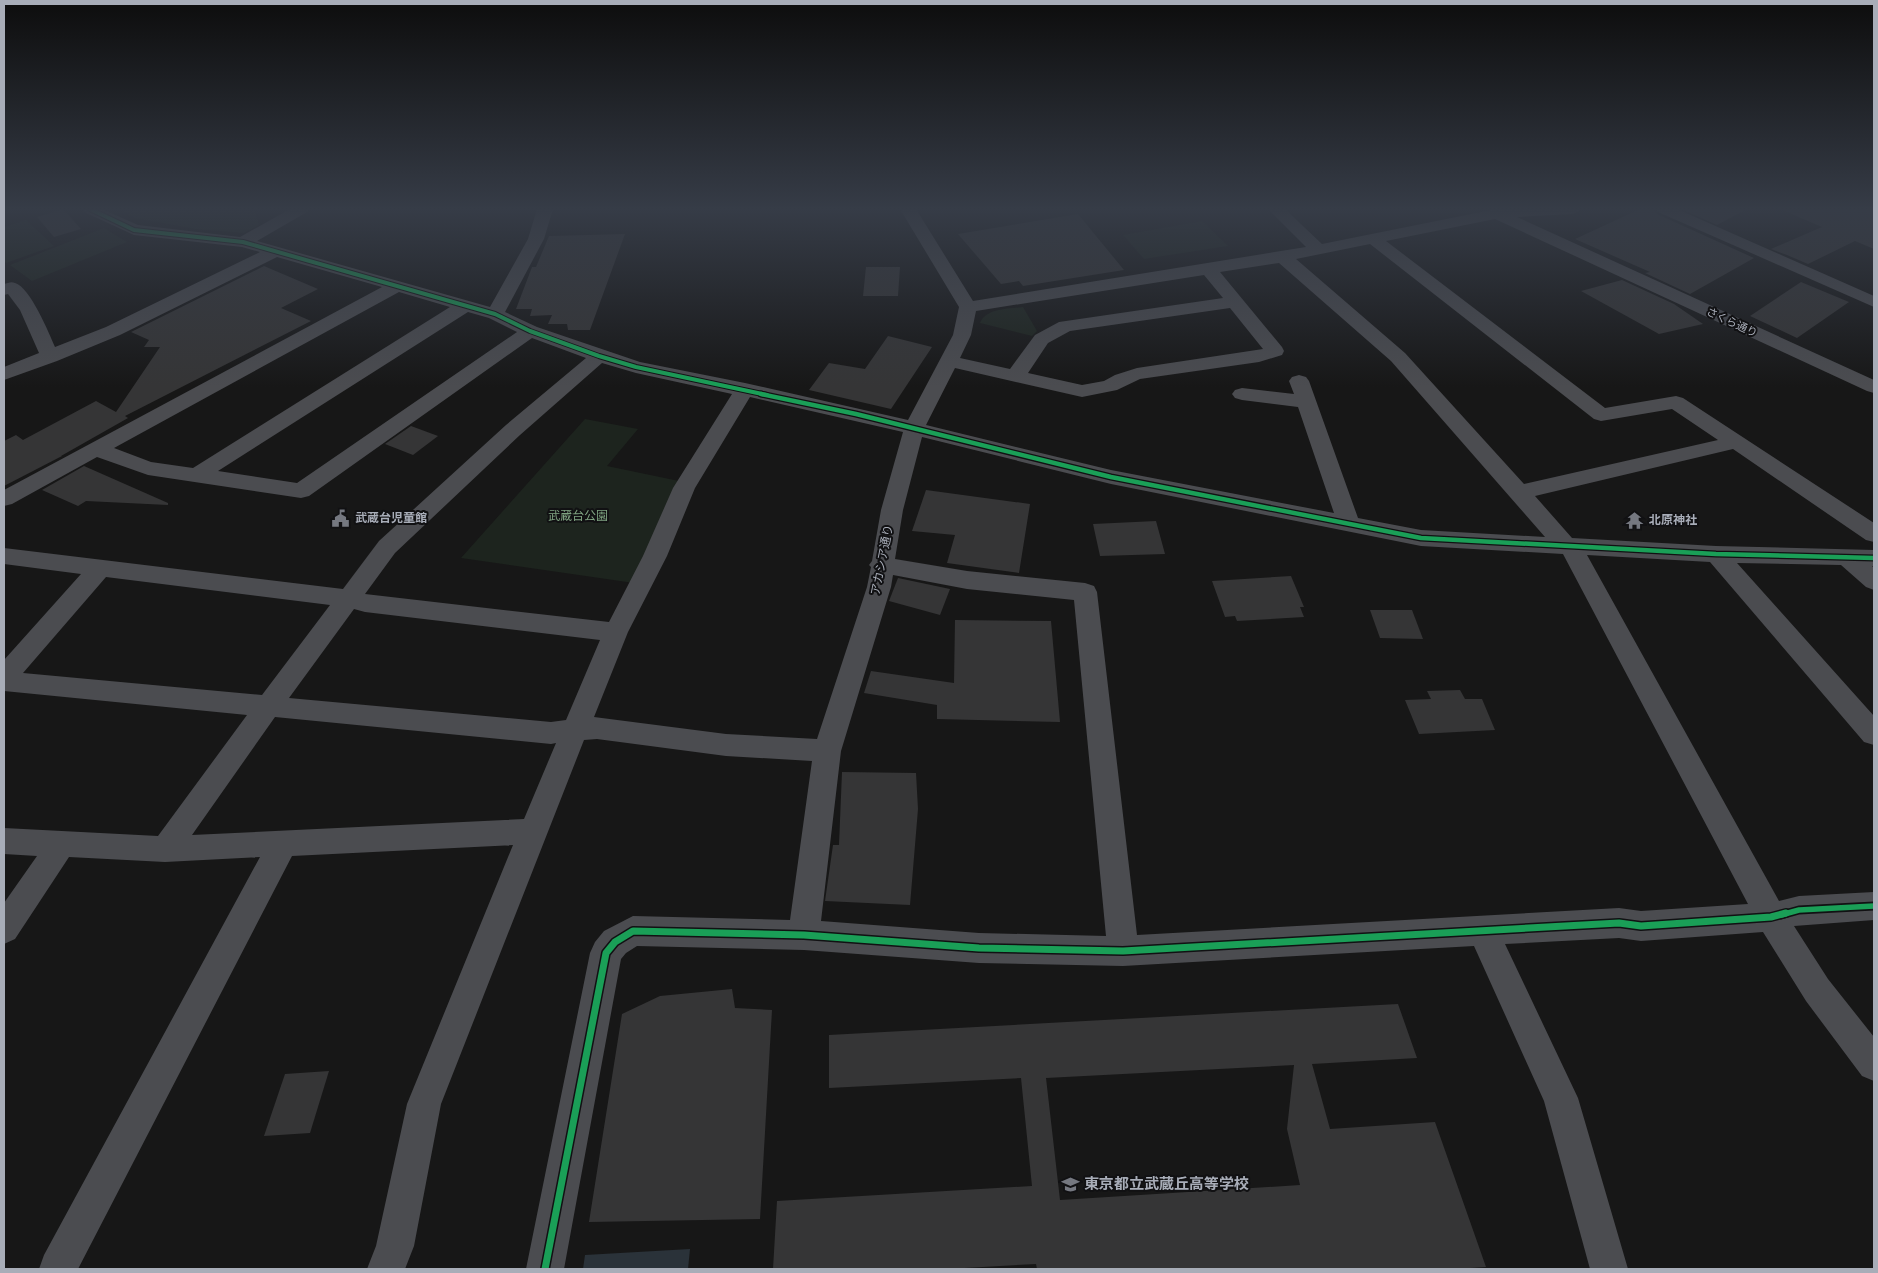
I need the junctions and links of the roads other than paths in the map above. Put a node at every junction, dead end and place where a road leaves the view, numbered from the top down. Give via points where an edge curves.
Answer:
1 (241, 268) edge
2 (334, 268) edge
3 (520, 268) edge
4 (944, 268) edge
5 (1212, 268) edge
6 (1296, 268) edge
7 (1410, 268) edge
8 (1615, 268) edge
9 (1798, 268) edge
10 (1208, 269) junction
11 (395, 287) junction
12 (4, 290) edge
13 (1235, 302) junction
14 (1874, 302) edge
15 (466, 305) junction
16 (968, 307) junction
17 (495, 314) junction
18 (530, 331) junction
19 (599, 356) junction
20 (50, 357) junction
21 (948, 361) junction
22 (4, 374) edge
23 (1016, 376) junction
24 (1299, 381) dead end
25 (1874, 387) edge
26 (745, 389) junction
27 (1242, 394) dead end
28 (1306, 402) junction
29 (914, 430) junction
30 (1736, 442) junction
31 (95, 449) junction
32 (195, 476) junction
33 (1518, 493) junction
34 (4, 499) edge
35 (1349, 524) junction
36 (1874, 534) edge
37 (1569, 547) junction
38 (1716, 554) junction
39 (4, 556) edge
40 (1848, 558) junction
41 (1874, 558) edge
42 (881, 565) junction
43 (99, 569) junction
44 (1874, 581) edge
45 (348, 598) junction
46 (616, 632) junction
47 (4, 679) edge
48 (269, 706) junction
49 (576, 729) junction
50 (1874, 734) edge
51 (827, 751) junction
52 (533, 831) junction
53 (4, 841) edge
54 (284, 843) junction
55 (61, 845) junction
56 (166, 849) junction
57 (1874, 906) edge
58 (1771, 917) junction
59 (4, 929) edge
60 (1483, 931) junction
61 (804, 935) junction
62 (1123, 951) junction
63 (1874, 1064) edge
64 (58, 1269) edge
65 (386, 1269) edge
66 (545, 1269) edge
67 (1609, 1269) edge

1 - 20 street via 113,331
2 - 11 street
3 - 17 street
4 - 16 street
5 - 10 street
6 - 33 street via 1398,357
7 - 30 street via 1601,415 1676,402
8 - 25 street, さくら通り
9 - 14 street
10 - 13 street
10 - 16 street
11 - 15 street
11 - 31 street
12 - 20 street via 12,287 28,309
13 - 23 street via 1066,326 1037,342
13 - 23 street via 1275,351 1137,374 1097,390 1082,391
15 - 17 street
15 - 32 street
16 - 21 street, アカシア通り via 962,335
17 - 18 street
18 - 19 street
18 - 32 street via 300,491
19 - 26 street via 636,367
19 - 45 street via 513,430 387,547
20 - 22 street
21 - 23 street
21 - 29 street, アカシア通り
24 - 28 street
26 - 29 street
26 - 46 street via 684,488 655,556
27 - 28 street
28 - 35 street
29 - 35 street via 1110,477
29 - 42 street, アカシア通り
30 - 33 street
30 - 36 street
31 - 32 street via 148,468
31 - 34 street
33 - 37 street
35 - 37 street via 1421,538
37 - 38 street
37 - 58 street
38 - 40 street
38 - 50 street
39 - 43 street
40 - 41 street
40 - 44 street
42 - 51 street, アカシア通り via 879,587
42 - 62 street via 967,580 1085,592
43 - 45 street
43 - 47 street
45 - 46 street
45 - 48 street
46 - 49 street
47 - 48 street
48 - 49 street via 551,733
48 - 56 street
49 - 51 street via 597,728 726,745
49 - 52 street
51 - 61 street, アカシア通り
52 - 54 street
52 - 65 street via 424,1104 395,1246
53 - 55 street
54 - 56 street
54 - 64 street
55 - 56 street
55 - 59 street
57 - 58 street via 1799,910
58 - 60 street via 1641,926 1619,923
58 - 63 street via 1817,990
60 - 62 street
60 - 67 street via 1561,1098
61 - 62 street via 979,948
61 - 66 street via 633,931 615,942 606,953

